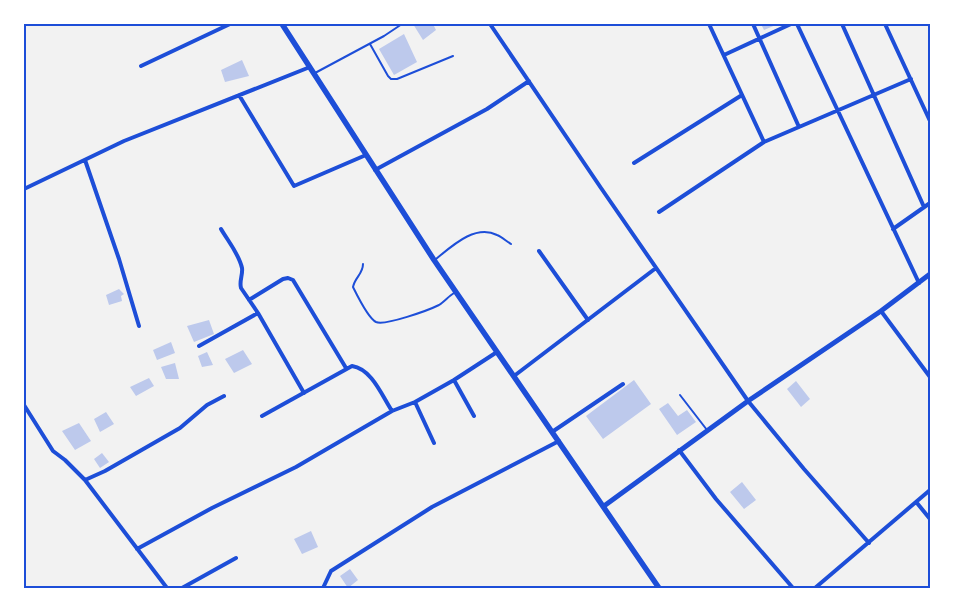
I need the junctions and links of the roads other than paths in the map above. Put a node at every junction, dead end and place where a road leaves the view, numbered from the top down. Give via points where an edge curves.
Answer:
1 (230, 24) edge
2 (282, 24) edge
3 (402, 24) edge
4 (490, 24) edge
5 (709, 24) edge
6 (753, 24) edge
7 (791, 24) edge
8 (797, 24) edge
9 (842, 24) edge
10 (885, 24) edge
11 (759, 38) junction
12 (370, 44) junction
13 (724, 55) junction
14 (453, 56) dead end
15 (141, 66) dead end
16 (310, 67) junction
17 (314, 73) junction
18 (911, 79) junction
19 (529, 81) junction
20 (239, 95) junction
21 (742, 95) junction
22 (874, 95) junction
23 (837, 111) junction
24 (930, 121) edge
25 (799, 127) junction
26 (764, 142) junction
27 (366, 154) junction
28 (85, 160) junction
29 (634, 163) dead end
30 (375, 170) junction
31 (24, 189) edge
32 (930, 203) edge
33 (924, 208) junction
34 (659, 212) dead end
35 (221, 229) dead end
36 (892, 229) junction
37 (511, 244) dead end
38 (539, 251) dead end
39 (434, 260) junction
40 (363, 264) dead end
41 (656, 268) junction
42 (930, 274) edge
43 (919, 283) junction
44 (456, 291) junction
45 (249, 300) junction
46 (882, 311) junction
47 (258, 313) junction
48 (588, 320) junction
49 (139, 326) dead end
50 (199, 346) dead end
51 (497, 352) junction
52 (346, 368) junction
53 (514, 376) junction
54 (930, 377) edge
55 (454, 380) junction
56 (624, 384) dead end
57 (304, 393) junction
58 (680, 395) dead end
59 (224, 396) dead end
60 (748, 401) junction
61 (415, 402) junction
62 (24, 405) edge
63 (392, 411) junction
64 (262, 416) dead end
65 (474, 416) dead end
66 (707, 430) junction
67 (552, 432) junction
68 (559, 441) junction
69 (434, 444) dead end
70 (679, 450) junction
71 (84, 480) junction
72 (930, 490) edge
73 (917, 503) junction
74 (604, 506) junction
75 (930, 518) edge
76 (870, 543) junction
77 (136, 549) junction
78 (236, 558) dead end
79 (167, 588) edge
80 (182, 588) edge
81 (323, 588) edge
82 (660, 588) edge
83 (794, 588) edge
84 (815, 588) edge

1 - 15 street
2 - 16 main road
3 - 12 lane
4 - 19 street
5 - 13 street
6 - 11 street
7 - 11 street
8 - 23 street
9 - 22 street
10 - 18 street
11 - 13 street
11 - 25 street
12 - 14 lane via 391,79
12 - 17 lane
13 - 21 street
16 - 17 main road
16 - 20 street
17 - 27 main road
18 - 22 street
18 - 24 street
19 - 30 street via 443,135
19 - 41 street
20 - 27 street via 294,186
20 - 28 street
21 - 26 street
21 - 29 street
22 - 23 street
22 - 33 street
23 - 25 street
23 - 36 street
25 - 26 street
26 - 34 street
27 - 30 main road
28 - 31 street
28 - 49 street
30 - 39 main road
32 - 33 street
33 - 36 street
35 - 45 street via 239,261 242,269 240,284
36 - 43 street
37 - 39 lane via 487,231 477,233 456,243
38 - 48 street
39 - 44 main road
40 - 44 lane via 353,287 372,320 378,323 402,319 439,305
41 - 48 street
41 - 60 street
42 - 43 street
43 - 46 street
44 - 51 main road
45 - 47 street
45 - 52 street via 283,278 293,280
46 - 54 street
46 - 60 street
47 - 50 street
47 - 57 street
48 - 53 street
51 - 53 main road
51 - 55 street
52 - 57 street
52 - 63 street via 358,367 367,374
53 - 67 main road
55 - 61 street
55 - 65 street
56 - 67 street
57 - 64 street
58 - 66 lane
59 - 71 street via 207,405 180,428 105,472
60 - 66 street
60 - 76 street
61 - 63 street
61 - 69 street
62 - 71 street via 53,451
63 - 77 street via 296,467
66 - 70 street
67 - 68 main road
68 - 74 main road
68 - 81 street via 424,512 331,571
70 - 74 street
70 - 83 street via 716,499
71 - 77 street
72 - 73 street
73 - 75 street
73 - 76 street
74 - 82 main road
76 - 84 street
77 - 79 street
78 - 80 street

